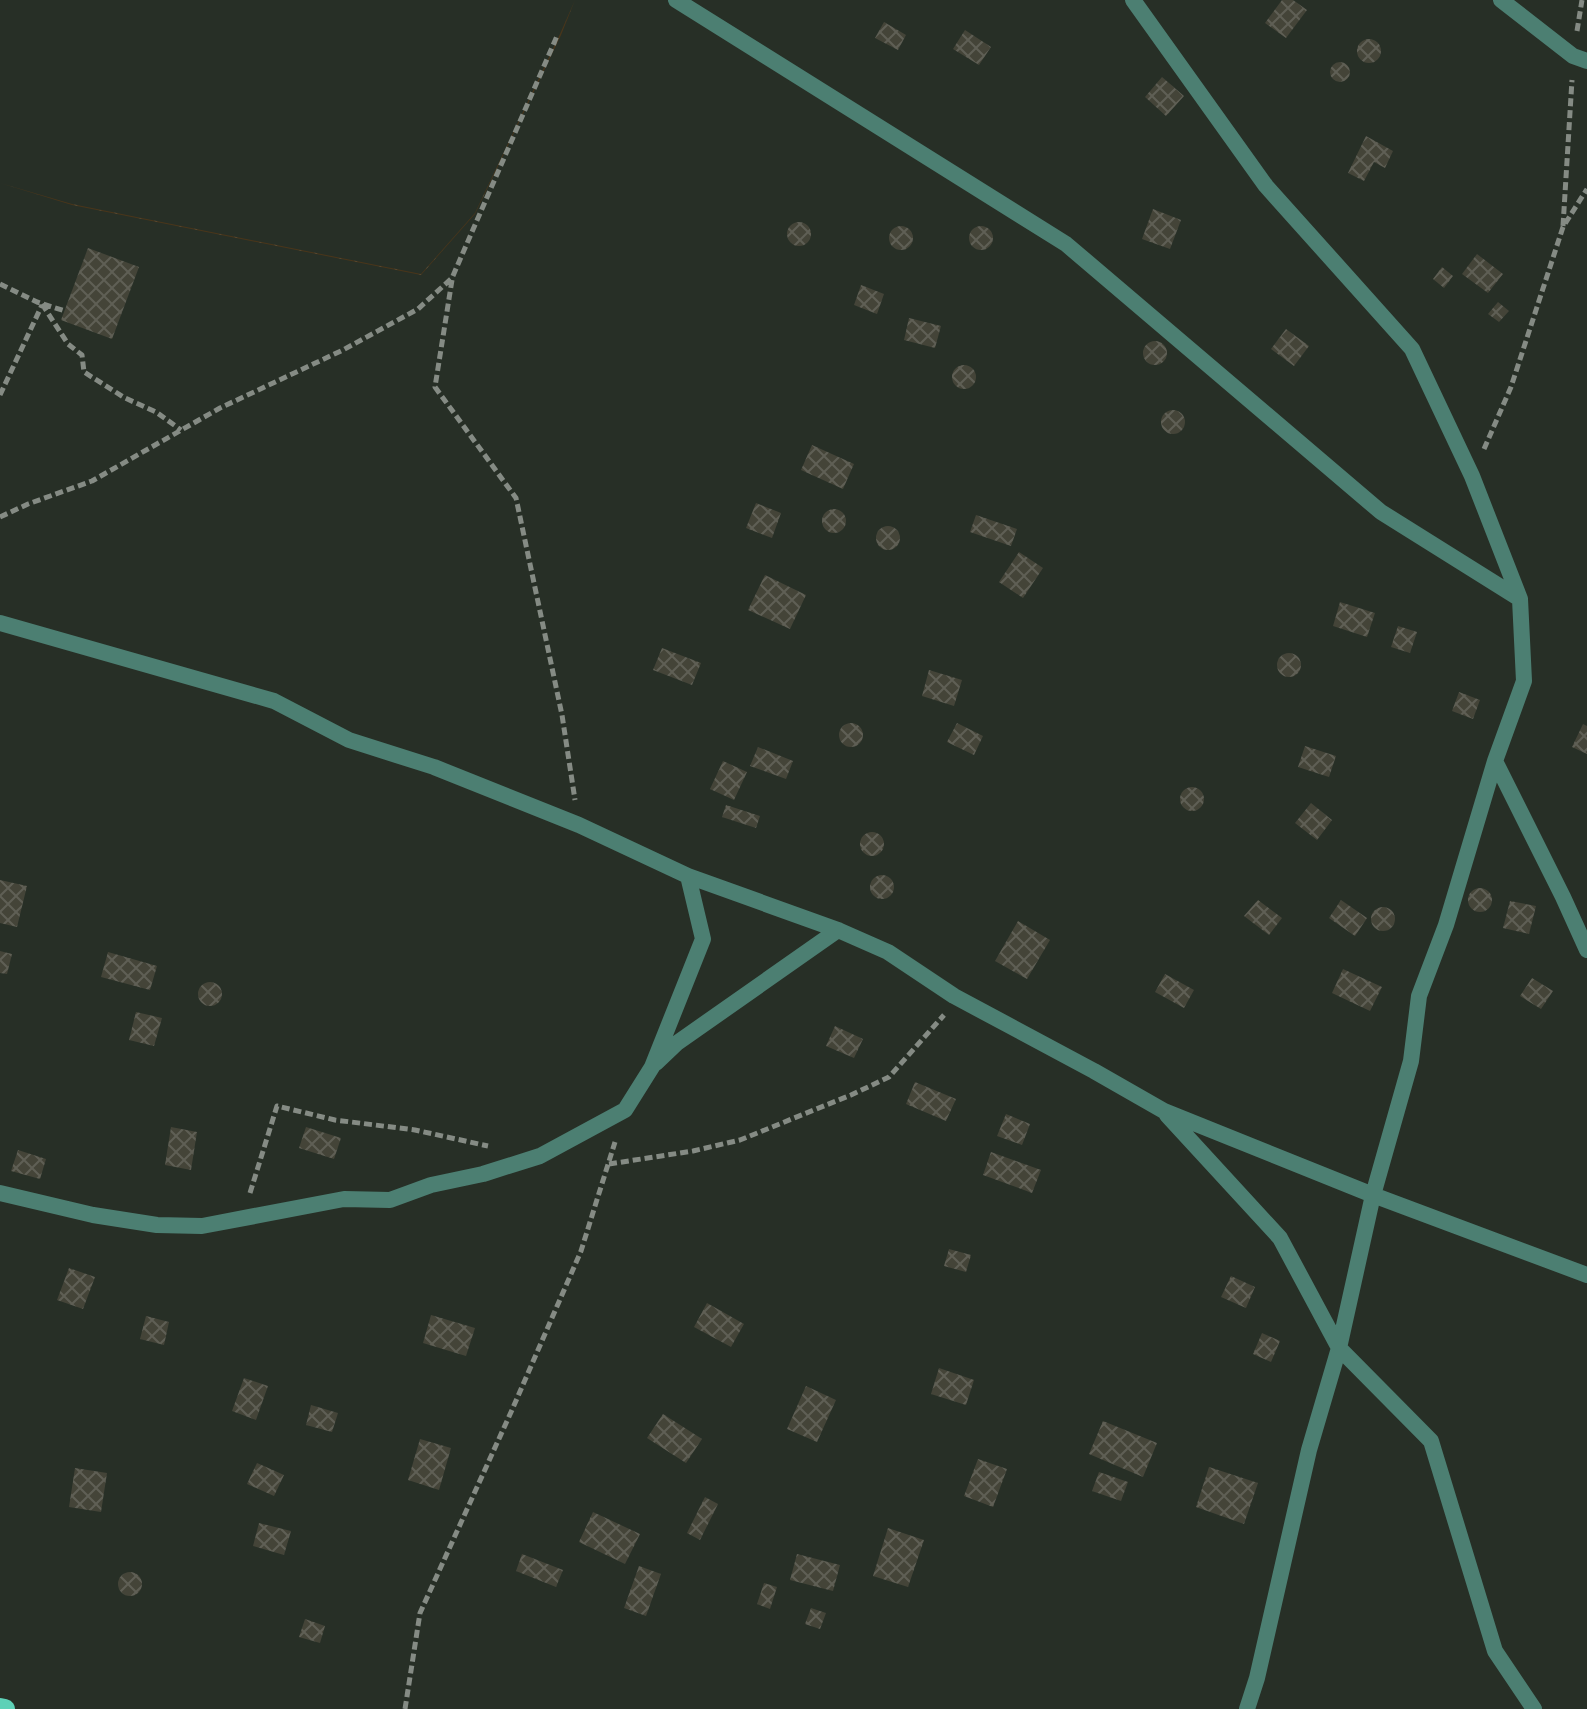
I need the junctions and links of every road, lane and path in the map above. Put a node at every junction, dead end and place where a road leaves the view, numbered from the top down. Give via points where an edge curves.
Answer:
1 (676, 0) edge
2 (1133, 0) edge
3 (1501, 0) edge
4 (1582, 0) edge
5 (557, 36) dead end
6 (1580, 59) edge
7 (1587, 189) edge
8 (1563, 227) junction
9 (452, 278) junction
10 (0, 284) edge
11 (42, 304) junction
12 (65, 311) dead end
13 (0, 395) edge
14 (181, 430) junction
15 (1472, 476) junction
16 (0, 517) edge
17 (1520, 599) junction
18 (0, 623) edge
19 (1495, 761) junction
20 (579, 825) junction
21 (688, 876) junction
22 (838, 930) junction
23 (1587, 950) edge
24 (954, 996) junction
25 (652, 1067) junction
26 (625, 1110) junction
27 (1164, 1111) junction
28 (493, 1147) dead end
29 (609, 1164) junction
30 (0, 1193) edge
31 (1373, 1195) junction
32 (241, 1220) junction
33 (1587, 1275) edge
34 (1339, 1348) junction
35 (405, 1709) edge
36 (1247, 1709) edge
37 (1534, 1709) edge

1 - 17 street via 1066,244 1381,512
2 - 15 street via 1266,186 1412,349
3 - 6 street
4 - 6 path
5 - 9 path
6 - 8 path
7 - 8 path
8 - 15 path via 1511,387
9 - 14 path via 418,309
9 - 20 path via 435,387 516,498 562,715
10 - 11 path
11 - 12 path
11 - 13 path
11 - 14 path via 68,344 82,355 84,372
14 - 16 path via 92,481
15 - 17 street
17 - 19 street via 1524,681
18 - 20 street via 274,701 349,740 434,767
19 - 23 street
19 - 31 street via 1419,996 1411,1061
20 - 21 street
21 - 22 street
21 - 25 street via 703,939
22 - 24 street via 888,952
22 - 25 street via 677,1043
24 - 27 street
24 - 29 path via 957,999 889,1077 740,1140
25 - 26 street
26 - 29 path
26 - 32 street via 540,1156 483,1174 390,1200 344,1199
27 - 31 street
27 - 34 street via 1280,1238
28 - 32 path via 277,1106
29 - 35 path via 581,1251 420,1613
30 - 32 street via 157,1225
31 - 33 street
31 - 34 street
34 - 36 street
34 - 37 street via 1431,1441 1495,1651

